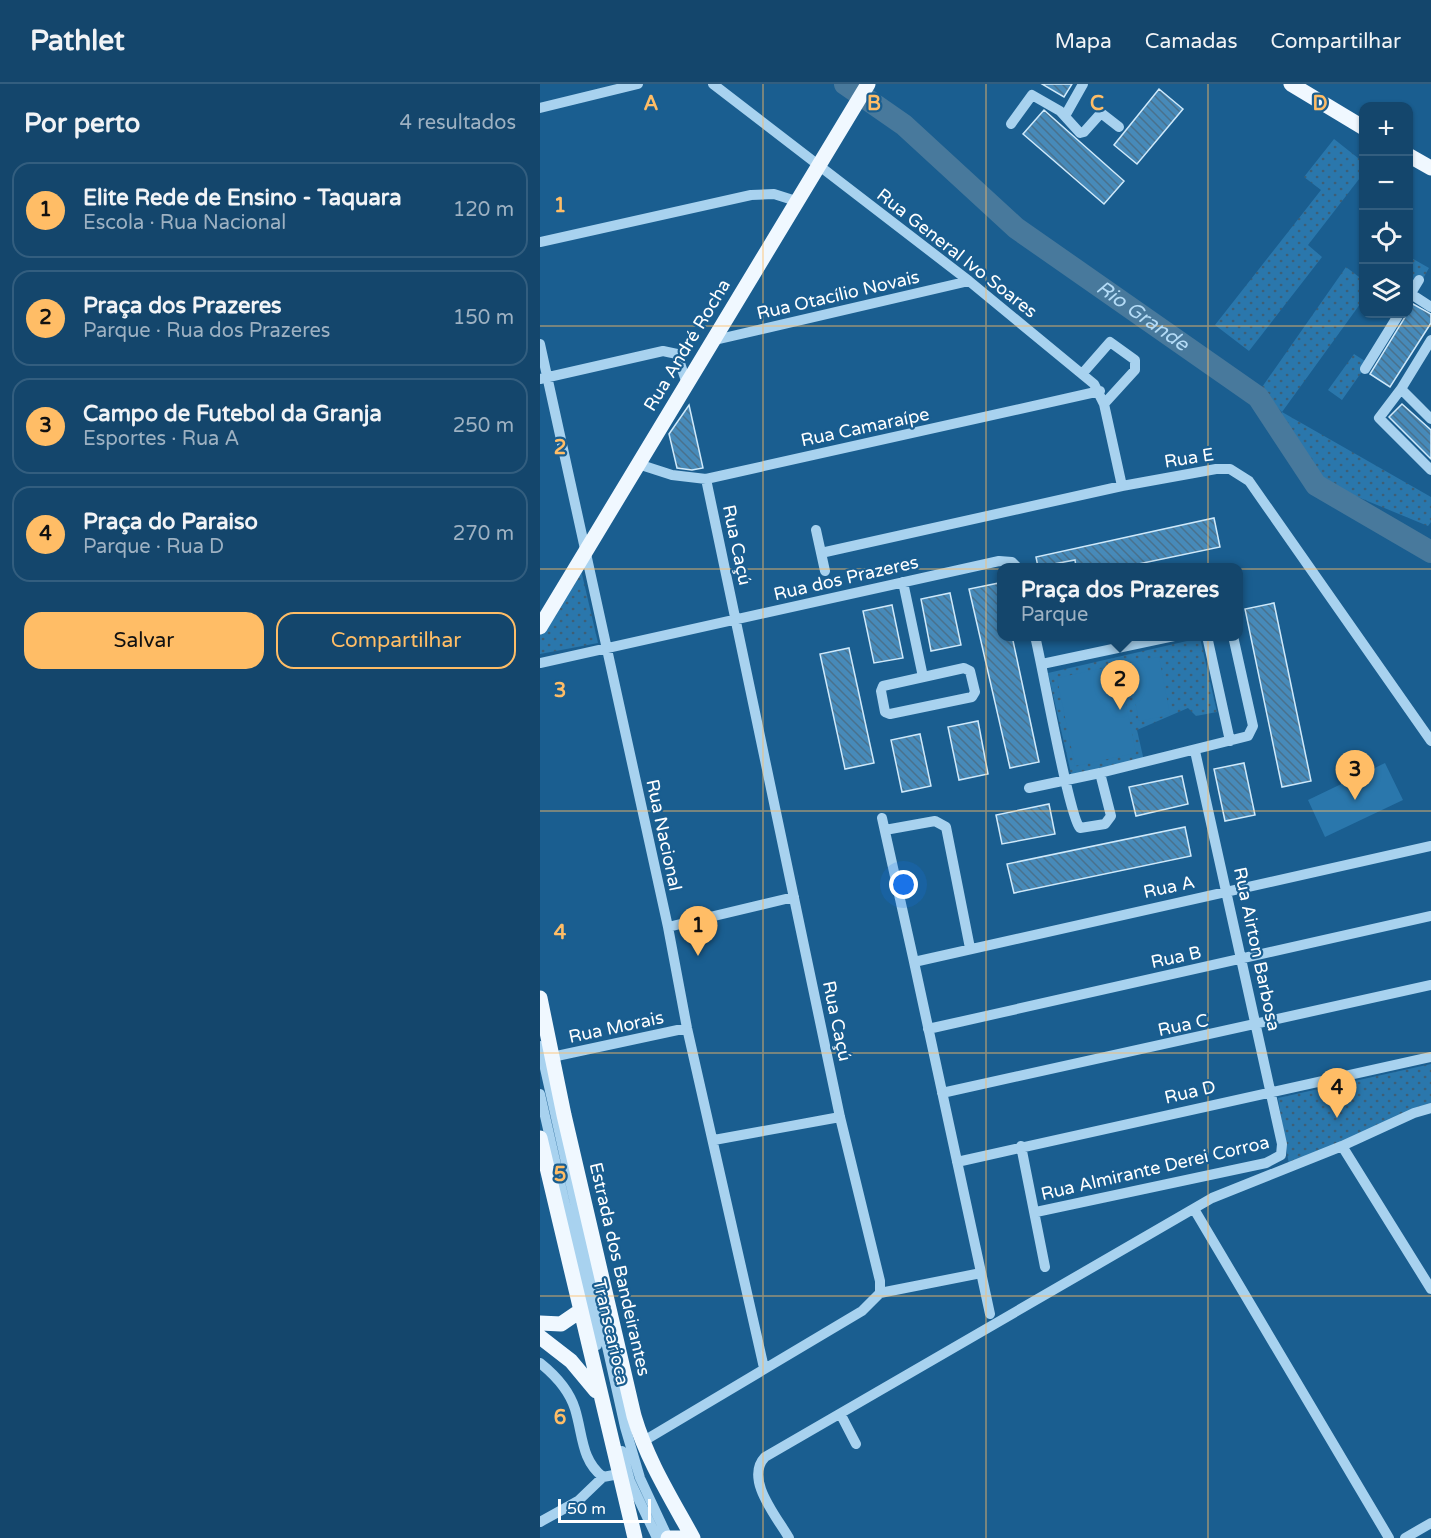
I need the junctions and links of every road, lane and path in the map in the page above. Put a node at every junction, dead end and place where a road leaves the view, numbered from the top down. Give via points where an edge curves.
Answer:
1 (638, 84) edge
2 (713, 84) edge
3 (868, 84) edge
4 (1083, 84) edge
5 (1291, 84) edge
6 (540, 108) edge
7 (1092, 113) dead end
8 (1065, 116) junction
9 (1011, 124) dead end
10 (1359, 125) edge
11 (1119, 127) dead end
12 (1077, 129) junction
13 (1411, 156) edge
14 (818, 166) junction
15 (1431, 168) edge
16 (796, 201) junction
17 (540, 242) edge
18 (1419, 280) dead end
19 (969, 281) junction
20 (1413, 291) edge
21 (1413, 297) edge
22 (1430, 305) edge
23 (1397, 318) edge
24 (715, 340) junction
25 (1431, 340) edge
26 (540, 344) edge
27 (1365, 369) dead end
28 (1082, 374) junction
29 (544, 378) edge
30 (687, 384) junction
31 (1401, 389) junction
32 (1100, 391) junction
33 (1104, 404) junction
34 (1431, 419) edge
35 (638, 464) junction
36 (1431, 470) edge
37 (706, 478) junction
38 (1122, 486) junction
39 (816, 530) dead end
40 (586, 550) junction
41 (821, 553) junction
42 (1013, 563) edge
43 (825, 571) dead end
44 (903, 582) junction
45 (736, 620) junction
46 (540, 627) edge
47 (1036, 641) edge
48 (1130, 641) edge
49 (1208, 641) edge
50 (1234, 641) edge
51 (606, 648) junction
52 (540, 663) edge
53 (1042, 664) junction
54 (923, 677) junction
55 (1230, 741) junction
56 (1431, 741) edge
57 (1195, 751) junction
58 (1100, 773) junction
59 (1066, 781) junction
60 (1029, 788) dead end
61 (882, 818) dead end
62 (885, 830) junction
63 (1431, 846) edge
64 (1228, 891) junction
65 (794, 897) junction
66 (1431, 916) edge
67 (668, 927) junction
68 (970, 948) junction
69 (1242, 960) junction
70 (914, 962) junction
71 (1431, 985) edge
72 (540, 998) edge
73 (1256, 1026) junction
74 (687, 1028) junction
75 (928, 1029) junction
76 (540, 1046) edge
77 (552, 1057) junction
78 (1431, 1057) edge
79 (1269, 1091) junction
80 (942, 1093) junction
81 (540, 1094) edge
82 (1431, 1108) edge
83 (840, 1117) junction
84 (540, 1138) edge
85 (714, 1140) junction
86 (1021, 1146) junction
87 (1342, 1146) junction
88 (1281, 1155) joint
89 (957, 1162) junction
90 (1194, 1209) junction
91 (1035, 1212) junction
92 (1045, 1267) dead end
93 (981, 1273) junction
94 (1431, 1289) edge
95 (880, 1293) junction
96 (580, 1311) junction
97 (990, 1314) dead end
98 (540, 1323) edge
99 (544, 1340) edge
100 (540, 1363) edge
101 (764, 1368) junction
102 (600, 1396) junction
103 (841, 1415) junction
104 (642, 1442) junction
105 (855, 1443) dead end
106 (619, 1474) junction
107 (603, 1477) junction
108 (540, 1522) edge
109 (1431, 1523) edge
110 (633, 1535) edge
111 (657, 1538) edge
112 (668, 1538) edge
113 (685, 1538) edge
114 (693, 1538) edge
115 (789, 1538) edge
116 (1389, 1538) edge
117 (1405, 1538) edge

1 - 6 street
2 - 14 street, Rua General Ivo Soares
3 - 14 main road, Rua André Rocha
4 - 8 street
5 - 10 main road
7 - 12 street
8 - 9 street via 1032,95
8 - 12 street
11 - 12 street via 1101,113 1084,132
13 - 15 main road
14 - 16 main road, Rua André Rocha
14 - 19 street, Rua General Ivo Soares
16 - 17 street via 774,194 751,195
16 - 24 main road, Rua André Rocha
18 - 20 street
19 - 24 street, Rua Otacílio Novais
19 - 28 street, Rua General Ivo Soares
21 - 22 street
23 - 27 street
24 - 30 main road, Rua André Rocha
25 - 31 street
26 - 29 street, Rua Nacional
28 - 32 street, Rua General Ivo Soares
28 - 33 street via 1110,342 1135,360 1135,370
29 - 30 street via 663,351 677,354
29 - 40 street, Rua Nacional
30 - 35 main road, Rua André Rocha
31 - 34 street
31 - 36 street via 1379,418
32 - 33 street, Rua General Ivo Soares
32 - 37 street, Rua Camaraípe
33 - 38 street, Rua General Ivo Soares
35 - 37 street, Rua Camaraípe via 672,475
35 - 40 main road, Rua André Rocha
37 - 45 street, Rua Caçú
38 - 41 street, Rua E
38 - 56 street, Rua E via 1216,469 1240,473
39 - 41 street
40 - 46 main road, Rua André Rocha
40 - 51 street, Rua Nacional
41 - 43 street
42 - 44 street, Rua dos Prazeres via 999,561
44 - 45 street, Rua dos Prazeres
44 - 54 street
45 - 51 street, Rua dos Prazeres
45 - 65 street, Rua Caçú
47 - 53 street
48 - 53 street
49 - 55 street
50 - 55 street via 1253,726 1248,736
51 - 52 street, Rua dos Prazeres
51 - 67 street, Rua Nacional
53 - 59 street
54 - 54 street via 968,669 974,695 885,712 883,686
55 - 57 street
57 - 58 street
57 - 64 street, Rua Airton Barbosa
58 - 59 street
58 - 59 street via 1111,816 1106,824 1084,828 1077,825
59 - 60 street
61 - 62 street
62 - 68 street via 934,821 946,827
62 - 70 street
63 - 64 street, Rua A
64 - 68 street, Rua A
64 - 69 street, Rua Airton Barbosa
65 - 67 street
65 - 83 street, Rua Caçú
66 - 69 street, Rua B
67 - 74 street, Rua Nacional
68 - 70 street, Rua A
69 - 73 street, Rua Airton Barbosa
69 - 75 street, Rua B
70 - 75 street
71 - 73 street, Rua C
72 - 77 main road, Estrada dos Bandeirantes
73 - 79 street, Rua Airton Barbosa
73 - 80 street, Rua C
74 - 77 street, Rua Morais
74 - 85 street, Rua Nacional
75 - 80 street
76 - 112 street, Transcarioca via 625,1427 640,1478
77 - 104 main road, Estrada dos Bandeirantes
78 - 79 street, Rua D
79 - 86 street, Rua D
79 - 88 street, Rua Airton Barbosa via 1282,1144
80 - 89 street
81 - 111 street, Transcarioca via 625,1465
82 - 87 street
83 - 85 street
83 - 95 street, Rua Caçú
84 - 96 main road
85 - 101 street, Rua Nacional
86 - 89 street, Rua D
86 - 91 street
87 - 90 street via 1227,1191
87 - 94 street
88 - 91 street, Rua Almirante Derei Corroa via 1266,1163
89 - 93 street
90 - 103 street
90 - 116 street
91 - 92 street
93 - 95 street
93 - 97 street
95 - 101 street via 862,1311
96 - 98 main road via 561,1324
96 - 102 main road
99 - 100 street
99 - 102 main road via 571,1361
100 - 107 street via 566,1390 589,1466
101 - 104 street
102 - 106 main road
103 - 105 street
103 - 115 street via 760,1462 759,1486
104 - 114 main road, Estrada dos Bandeirantes
106 - 107 street
106 - 110 main road
107 - 108 street via 578,1501
109 - 117 street
112 - 113 main road

